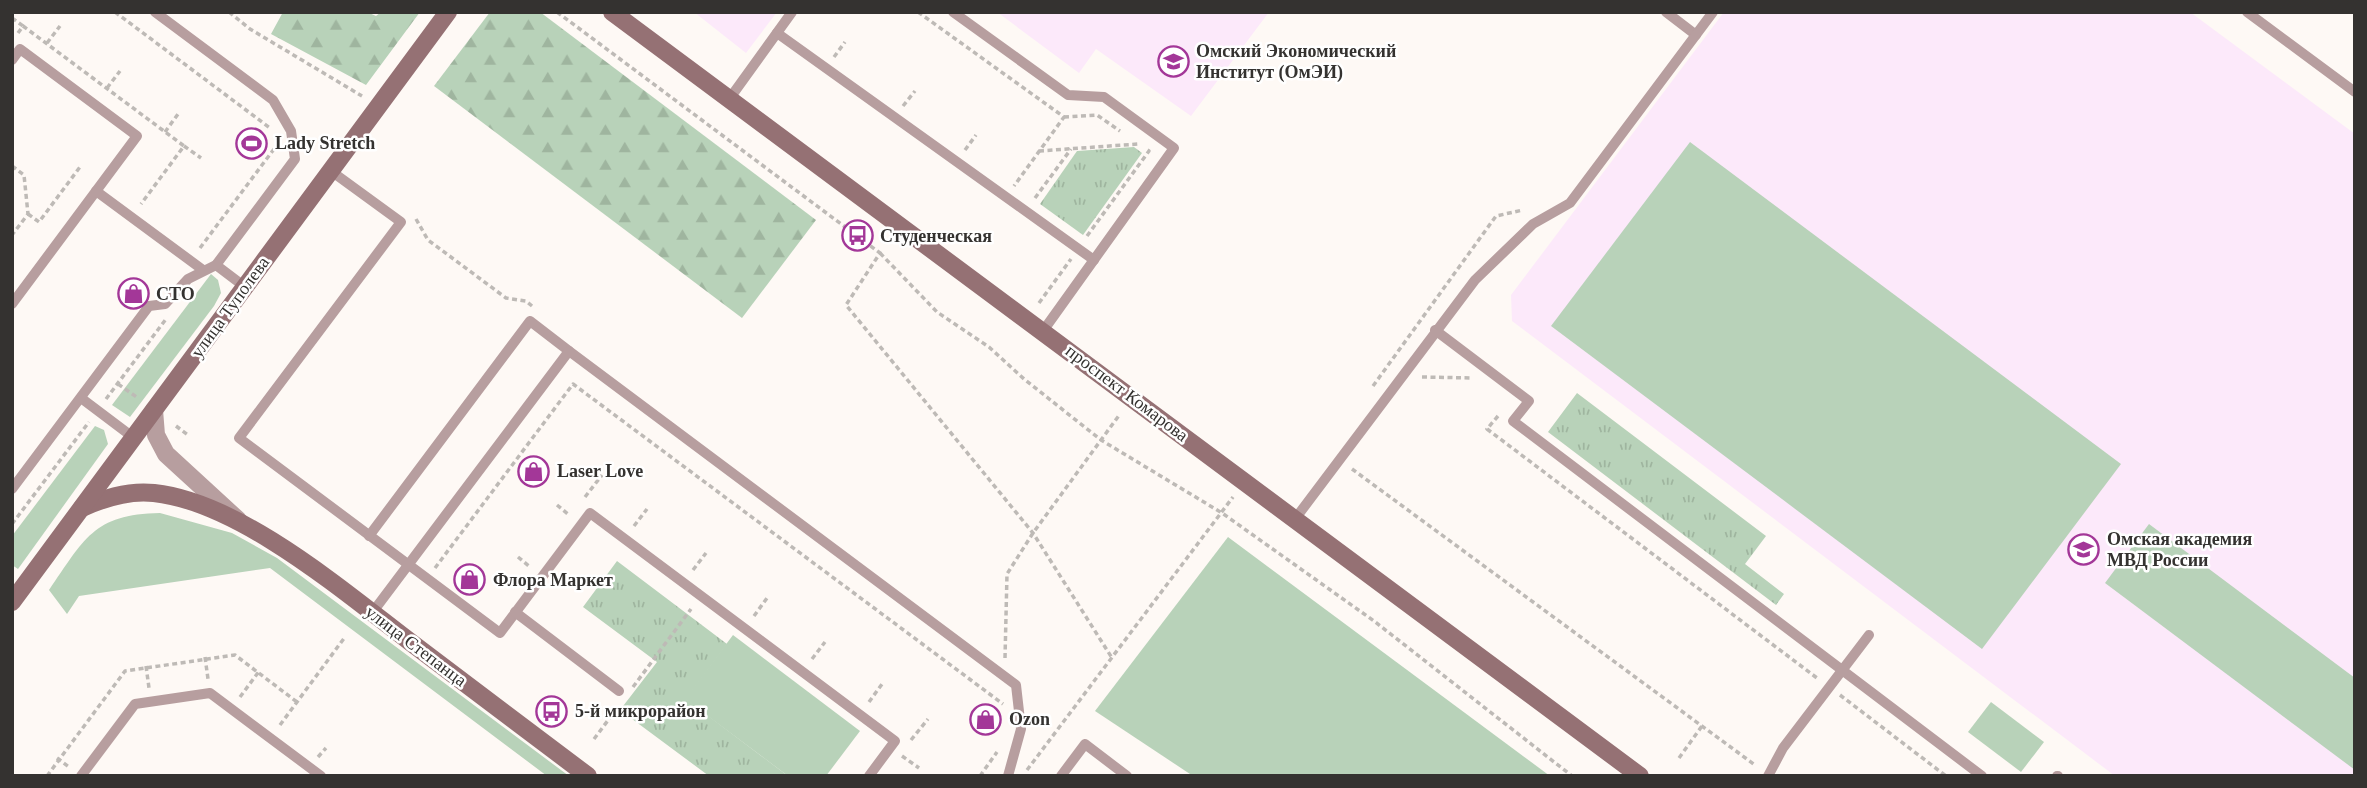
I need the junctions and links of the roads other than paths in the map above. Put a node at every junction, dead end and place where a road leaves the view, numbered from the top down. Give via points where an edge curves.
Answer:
1 (155, 12) edge
2 (448, 12) edge
3 (612, 12) edge
4 (792, 12) edge
5 (953, 12) edge
6 (1666, 12) edge
7 (1713, 12) edge
8 (2247, 12) edge
9 (777, 33) junction
10 (1696, 35) junction
11 (12, 60) edge
12 (2355, 92) edge
13 (730, 97) junction
14 (331, 171) junction
15 (96, 191) junction
16 (1094, 260) junction
17 (216, 265) junction
18 (203, 270) junction
19 (245, 287) junction
20 (12, 304) edge
21 (1435, 330) junction
22 (1042, 331) junction
23 (569, 351) junction
24 (80, 398) junction
25 (154, 410) junction
26 (134, 438) junction
27 (12, 489) edge
28 (82, 508) junction
29 (1295, 519) junction
30 (241, 522) junction
31 (369, 536) junction
32 (408, 565) junction
33 (12, 602) edge
34 (515, 612) junction
35 (372, 613) junction
36 (1869, 635) dead end
37 (1842, 670) junction
38 (622, 694) road end
39 (1768, 775) edge
40 (81, 776) edge
41 (321, 776) edge
42 (588, 776) edge
43 (869, 776) edge
44 (1008, 776) edge
45 (1061, 776) edge
46 (1127, 776) edge
47 (1640, 776) edge
48 (1982, 776) edge

1 - 17 lane via 273,100 291,131 295,159
2 - 14 street, улица Туполева
3 - 13 street, проспект Комарова
4 - 9 lane
5 - 16 lane via 1069,95 1104,97 1174,148
6 - 10 lane
7 - 10 lane
8 - 12 lane
9 - 13 lane
9 - 16 lane
10 - 21 lane via 1570,204 1533,224 1475,279
11 - 15 lane via 20,49 137,136
13 - 22 street, проспект Комарова
14 - 19 street, улица Туполева
14 - 31 lane via 401,222 239,438
15 - 18 lane
15 - 20 lane
16 - 22 lane
17 - 18 lane
17 - 19 lane
18 - 24 lane via 188,279 166,304 149,306
19 - 25 street, улица Туполева
21 - 29 lane
21 - 37 lane via 1529,401 1513,421
22 - 29 street, проспект Комарова
23 - 31 lane via 530,321
23 - 32 lane
23 - 44 lane via 1017,685 1021,729
24 - 26 lane
24 - 27 lane
25 - 26 street, улица Туполева
25 - 30 street, улица Степанца via 156,435 166,454
26 - 28 street, улица Туполева
28 - 30 street, улица Степанца via 123,494 153,493 186,500
28 - 33 street, улица Туполева
29 - 47 street, проспект Комарова
30 - 35 street, улица Степанца
31 - 32 lane
32 - 34 lane via 500,633
32 - 35 lane
34 - 38 lane
34 - 43 lane via 590,513 895,741
35 - 42 street, улица Степанца
36 - 37 lane
37 - 39 lane
37 - 48 lane
40 - 41 lane via 135,704 210,693
45 - 46 lane via 1085,744

